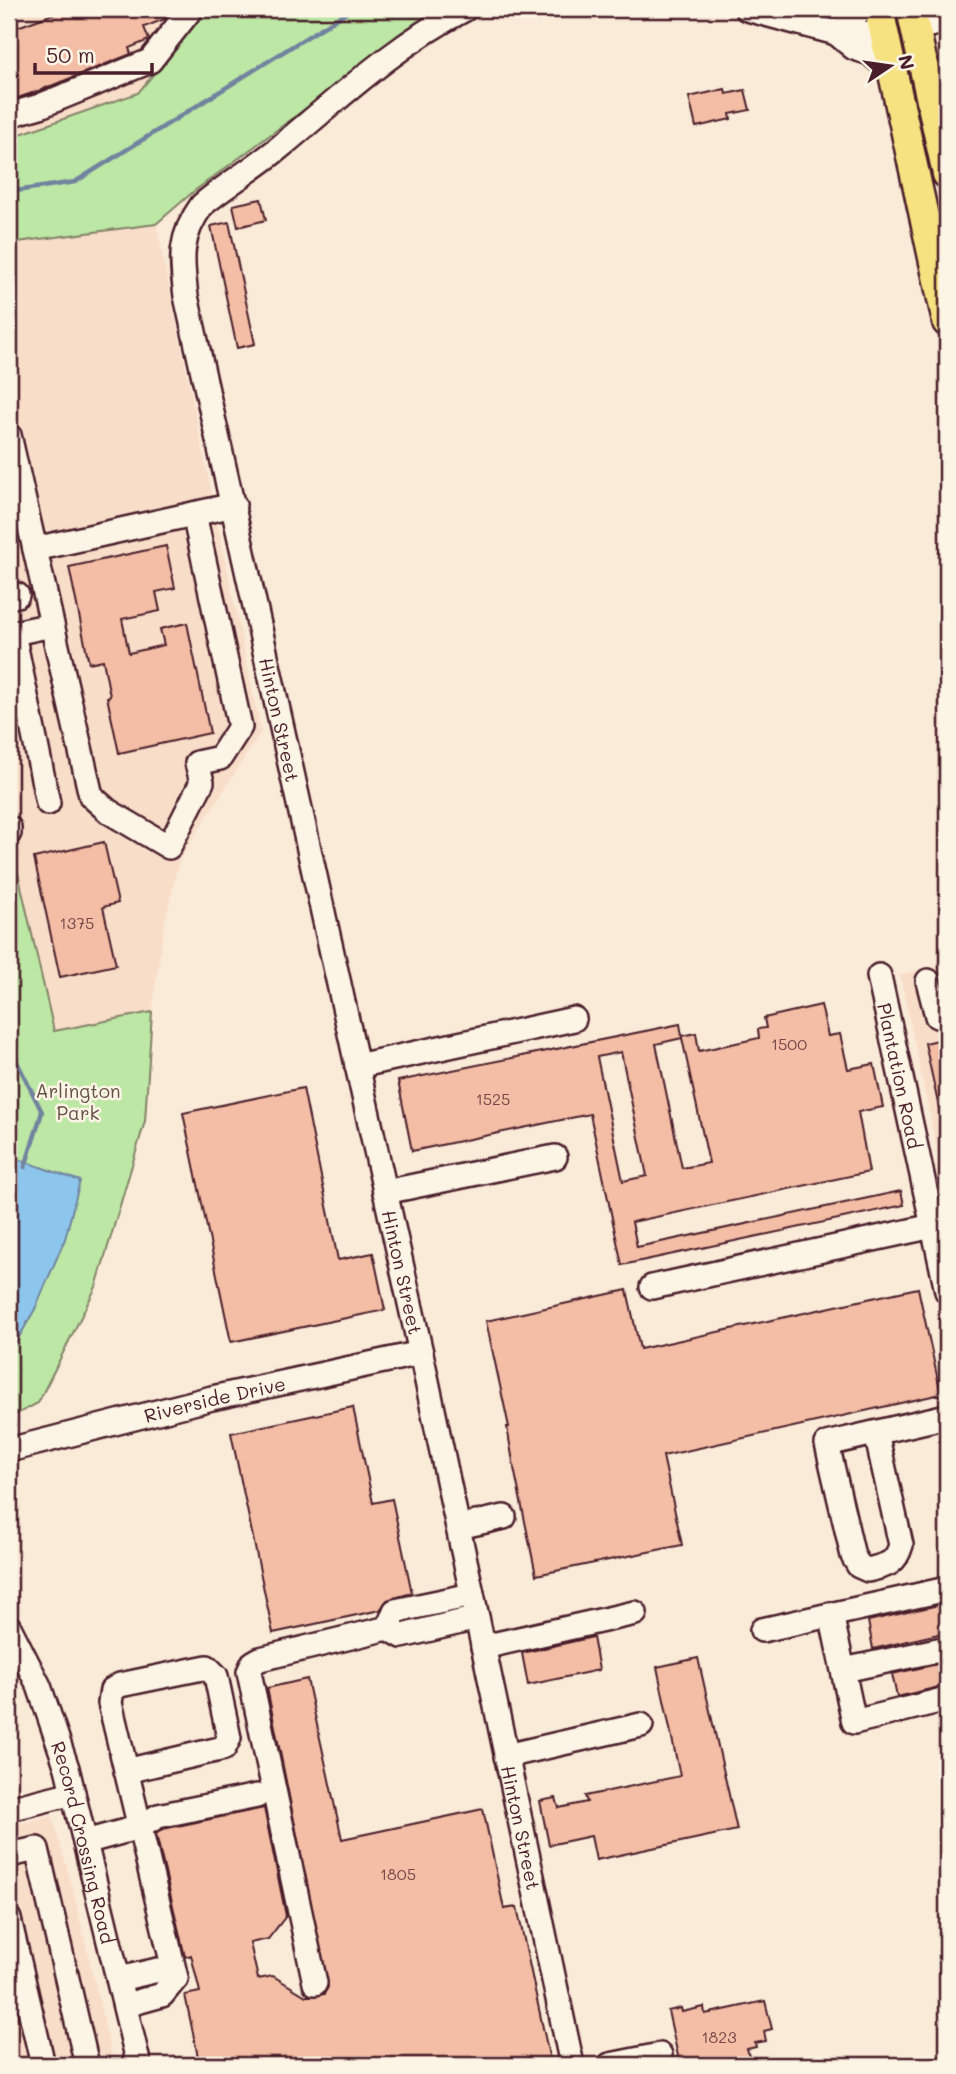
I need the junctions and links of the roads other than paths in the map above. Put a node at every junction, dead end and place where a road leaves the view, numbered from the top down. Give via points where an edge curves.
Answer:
1 (191, 9) edge
2 (465, 9) edge
3 (747, 9) edge
4 (862, 9) edge
5 (914, 18) edge
6 (882, 21) edge
7 (947, 22) edge
8 (836, 33) junction
9 (895, 82) junction
10 (9, 114) edge
11 (942, 121) edge
12 (947, 174) edge
13 (947, 322) edge
14 (9, 435) edge
15 (234, 505) junction
16 (194, 514) junction
17 (35, 549) junction
18 (52, 625) junction
19 (11, 634) edge
20 (48, 803) dead end
21 (880, 980) dead end
22 (928, 981) dead end
23 (947, 1014) edge
24 (574, 1020) dead end
25 (358, 1066) junction
26 (555, 1157) dead end
27 (385, 1192) junction
28 (933, 1226) junction
29 (652, 1287) dead end
30 (947, 1291) edge
31 (421, 1353) junction
32 (947, 1416) edge
33 (876, 1433) junction
34 (9, 1450) edge
35 (504, 1517) dead end
36 (458, 1527) junction
37 (947, 1589) edge
38 (472, 1595) junction
39 (635, 1613) dead end
40 (831, 1614) junction
41 (477, 1618) junction
42 (9, 1627) edge
43 (388, 1628) junction
44 (762, 1630) dead end
45 (483, 1647) junction
46 (947, 1647) edge
47 (844, 1670) junction
48 (947, 1699) edge
49 (641, 1725) dead end
50 (506, 1756) junction
51 (126, 1772) junction
52 (73, 1793) junction
53 (257, 1796) dead end
54 (9, 1809) edge
55 (140, 1827) junction
56 (85, 1842) junction
57 (9, 1855) edge
58 (9, 1919) edge
59 (176, 1978) junction
60 (119, 1979) junction
61 (315, 1983) dead end
62 (126, 2005) junction
63 (660, 2055) dead end
64 (43, 2065) edge
65 (87, 2065) edge
66 (139, 2065) edge
67 (572, 2065) edge
68 (610, 2065) edge

1 - 10 street via 150,61
2 - 15 street, Hinton Street via 405,46 221,189 202,205 187,229 182,270 186,296
3 - 8 street
4 - 8 street
5 - 6 main road
5 - 7 street
5 - 11 main road
6 - 8 street
6 - 9 main road
8 - 9 street via 854,48 870,53
9 - 13 main road
11 - 12 main road
14 - 17 street
15 - 16 street
15 - 25 street, Hinton Street
16 - 17 street
16 - 18 street via 240,727 220,758 197,763 202,782 169,846 91,796
17 - 18 street
18 - 19 street
19 - 20 street
21 - 28 street, Plantation Road
22 - 23 street via 937,1016
24 - 25 street
25 - 27 street, Hinton Street
26 - 27 street
27 - 31 street, Hinton Street
28 - 29 street
28 - 30 street, Plantation Road
31 - 34 street, Riverside Drive via 212,1398
31 - 36 street, Hinton Street
32 - 33 street
33 - 33 street via 827,1444 853,1556 868,1570 888,1565 898,1557 901,1545
35 - 36 street
36 - 38 street, Hinton Street
37 - 40 street
38 - 41 street, Hinton Street
38 - 43 street via 395,1611
39 - 45 street
40 - 44 street
40 - 47 street
41 - 43 street via 402,1636
41 - 45 street, Hinton Street
42 - 52 street, Record Crossing Road via 43,1696
43 - 61 street via 260,1659 249,1672
45 - 50 street, Hinton Street
46 - 47 street
47 - 48 street via 854,1723
49 - 50 street
50 - 67 street, Hinton Street
51 - 51 street via 110,1703 112,1690 207,1667 216,1676 229,1738 224,1748
51 - 55 street
52 - 54 street
52 - 56 street, Record Crossing Road
53 - 55 street via 158,1816
55 - 56 street
55 - 59 street
56 - 60 street, Record Crossing Road
57 - 65 street via 37,1849
58 - 64 street
59 - 60 street via 158,1970
59 - 62 street via 162,1995
60 - 62 street, Record Crossing Road
62 - 66 street, Record Crossing Road
63 - 68 street

